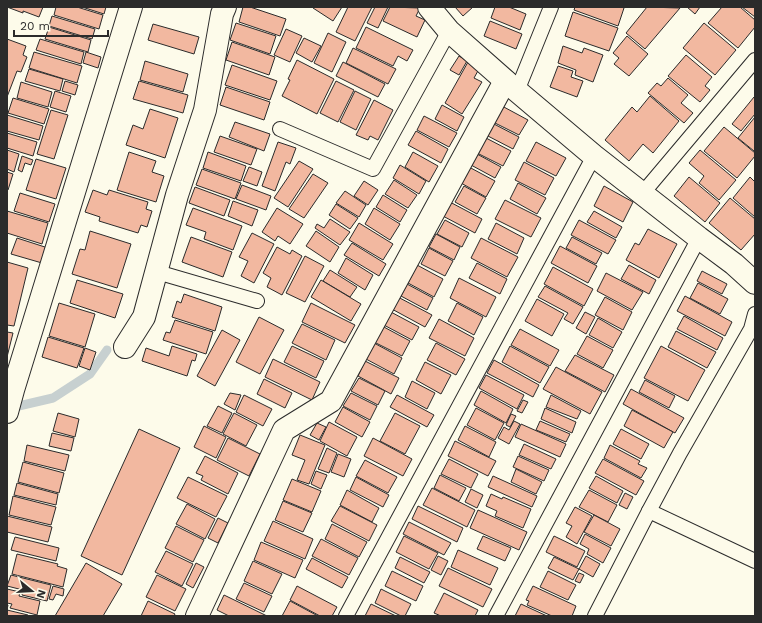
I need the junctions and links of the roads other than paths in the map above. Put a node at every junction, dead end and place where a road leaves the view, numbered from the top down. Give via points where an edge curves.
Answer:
1 (131, 7) edge
2 (225, 7) edge
3 (429, 7) edge
4 (551, 7) edge
5 (449, 31) junction
6 (755, 60) edge
7 (511, 86) junction
8 (280, 129) dead end
9 (594, 156) junction
10 (642, 194) junction
11 (698, 238) junction
12 (157, 272) junction
13 (755, 283) edge
14 (257, 301) dead end
15 (755, 314) edge
16 (125, 347) dead end
17 (10, 391) edge
18 (7, 412) edge
19 (649, 511) junction
20 (755, 562) edge
21 (197, 616) edge
22 (346, 616) edge
23 (496, 616) edge
24 (595, 616) edge

1 - 17 street
2 - 12 street via 205,110 177,195
3 - 5 street
4 - 7 lane
5 - 7 street
5 - 8 lane via 373,169
6 - 10 lane
7 - 9 street
7 - 21 street via 331,401 284,430
9 - 10 street
9 - 22 lane
10 - 11 street
11 - 13 street
11 - 23 lane
12 - 14 lane
12 - 16 street via 144,316
15 - 19 lane via 751,328
17 - 18 street
19 - 20 lane
19 - 24 lane

